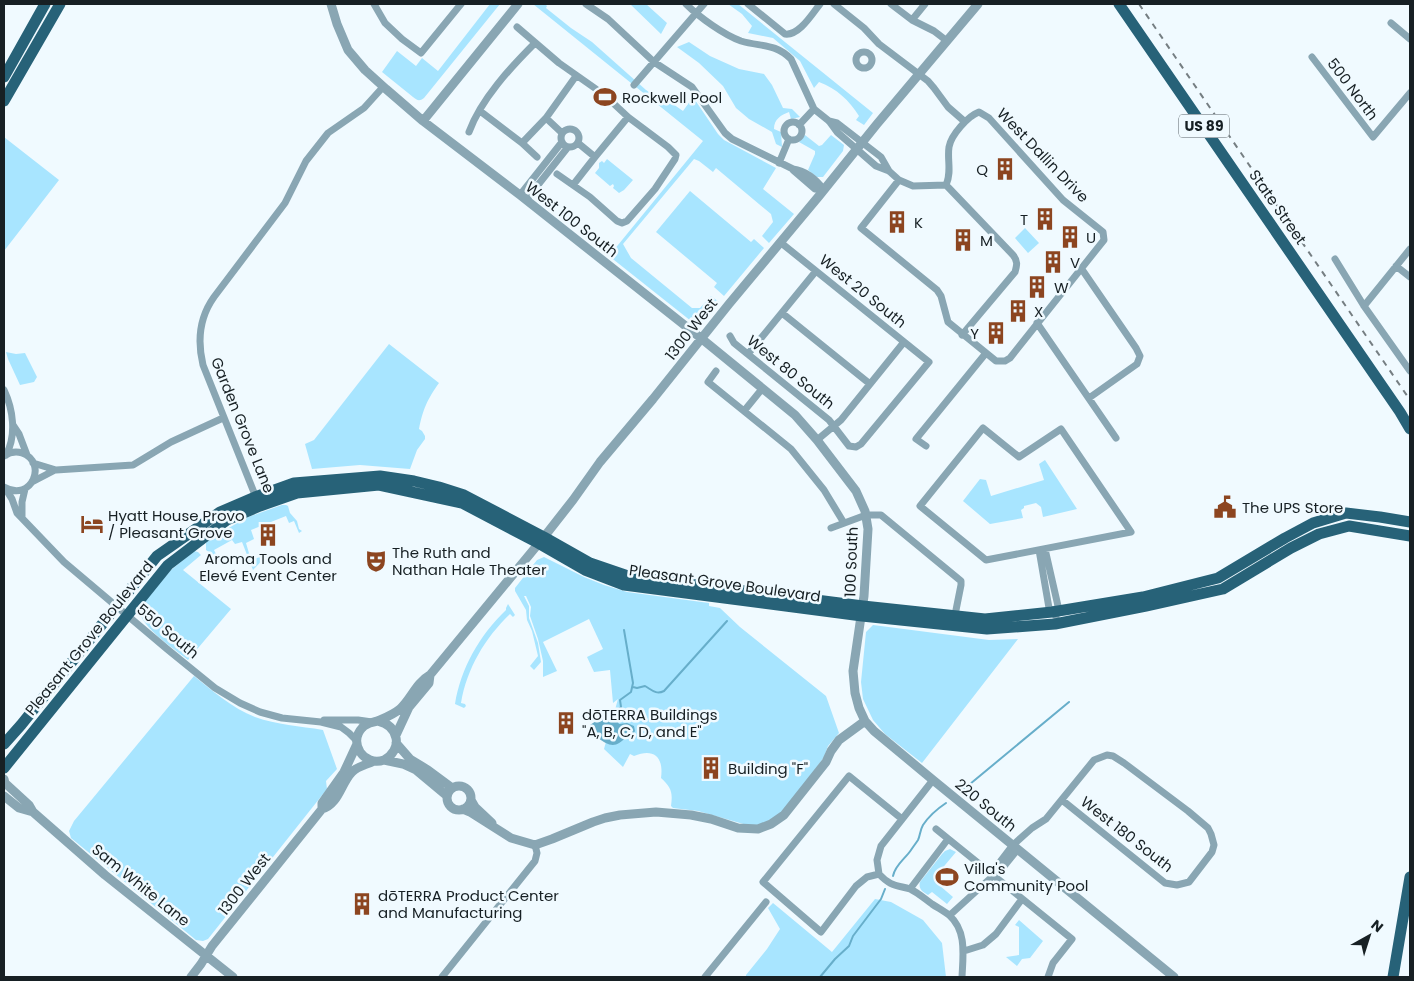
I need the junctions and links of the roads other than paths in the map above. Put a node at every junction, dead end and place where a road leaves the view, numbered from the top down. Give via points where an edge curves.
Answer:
1 (45, 4) edge
2 (60, 4) edge
3 (331, 4) edge
4 (374, 4) edge
5 (461, 4) edge
6 (586, 4) edge
7 (686, 4) edge
8 (704, 4) edge
9 (748, 4) edge
10 (820, 4) edge
11 (834, 4) edge
12 (892, 4) edge
13 (925, 4) edge
14 (978, 4) edge
15 (1119, 4) edge
16 (516, 7) edge
17 (696, 14) junction
18 (912, 20) junction
19 (1391, 23) dead end
20 (517, 27) dead end
21 (947, 40) junction
22 (1410, 40) edge
23 (535, 43) junction
24 (879, 44) junction
25 (869, 54) dead end
26 (1312, 57) dead end
27 (654, 62) junction
28 (4, 74) edge
29 (919, 74) junction
30 (576, 76) junction
31 (634, 85) dead end
32 (383, 87) junction
33 (596, 89) dead end
34 (1410, 94) edge
35 (4, 101) edge
36 (613, 103) dead end
37 (814, 109) junction
38 (480, 111) junction
39 (628, 117) junction
40 (546, 118) junction
41 (423, 121) junction
42 (964, 121) junction
43 (799, 125) junction
44 (469, 132) dead end
45 (562, 133) junction
46 (789, 139) junction
47 (562, 142) junction
48 (578, 142) junction
49 (522, 143) junction
50 (859, 145) junction
51 (568, 147) junction
52 (595, 156) junction
53 (536, 157) dead end
54 (779, 163) junction
55 (557, 174) dead end
56 (899, 180) junction
57 (573, 185) junction
58 (946, 185) junction
59 (824, 190) junction
60 (523, 197) junction
61 (780, 242) junction
62 (1410, 249) edge
63 (1335, 259) dead end
64 (1396, 266) junction
65 (1081, 268) junction
66 (816, 271) junction
67 (1410, 277) edge
68 (1364, 306) junction
69 (782, 313) junction
70 (1037, 323) junction
71 (962, 335) junction
72 (730, 336) dead end
73 (702, 339) junction
74 (904, 342) junction
75 (986, 353) junction
76 (748, 354) junction
77 (716, 371) dead end
78 (1410, 371) edge
79 (870, 384) junction
80 (762, 389) junction
81 (4, 390) edge
82 (1089, 398) junction
83 (744, 411) junction
84 (223, 418) junction
85 (13, 425) junction
86 (834, 427) junction
87 (1410, 429) edge
88 (1116, 438) dead end
89 (817, 440) junction
90 (926, 446) dead end
91 (856, 447) joint
92 (5, 455) edge
93 (27, 455) junction
94 (33, 463) junction
95 (56, 470) junction
96 (32, 482) junction
97 (4, 487) edge
98 (25, 489) junction
99 (258, 502) junction
100 (866, 515) junction
101 (22, 518) junction
102 (1410, 522) edge
103 (844, 523) junction
104 (831, 528) dead end
105 (1410, 536) edge
106 (541, 540) junction
107 (1042, 550) junction
108 (1055, 594) junction
109 (1047, 596) junction
110 (117, 607) junction
111 (862, 611) junction
112 (1056, 611) junction
113 (127, 615) junction
114 (955, 616) junction
115 (1058, 624) junction
116 (430, 675) junction
117 (865, 720) junction
118 (321, 722) junction
119 (375, 722) junction
120 (396, 739) junction
121 (357, 743) junction
122 (4, 744) edge
123 (384, 760) junction
124 (374, 761) junction
125 (4, 768) edge
126 (4, 779) edge
127 (933, 780) junction
128 (449, 791) junction
129 (4, 796) edge
130 (471, 800) junction
131 (1062, 800) junction
132 (322, 809) junction
133 (463, 810) junction
134 (32, 812) junction
135 (902, 818) junction
136 (936, 829) dead end
137 (500, 830) junction
138 (948, 839) junction
139 (536, 845) junction
140 (1015, 847) junction
141 (879, 874) junction
142 (994, 875) junction
143 (1410, 877) edge
144 (910, 890) junction
145 (1022, 899) junction
146 (766, 902) dead end
147 (950, 916) junction
148 (964, 951) junction
149 (206, 956) junction
150 (191, 977) edge
151 (234, 977) edge
152 (442, 977) edge
153 (705, 977) edge
154 (962, 977) edge
155 (1048, 977) edge
156 (1174, 977) edge
157 (1393, 977) edge

1 - 28 main road
2 - 35 main road
3 - 32 street, West 100 South via 348,50
4 - 5 street via 385,23 421,53
6 - 27 street via 608,19
7 - 17 street
8 - 17 street
9 - 10 street via 790,35
11 - 24 street
12 - 18 street
13 - 18 street
14 - 21 street, 1300 West
15 - 87 main road, State Street / US 89
16 - 41 street
17 - 27 street
17 - 37 street via 732,37 779,49 786,54
18 - 21 street
19 - 22 street
20 - 23 street
21 - 29 street, 1300 West
23 - 30 street
23 - 38 street via 499,81
24 - 25 street
24 - 29 street via 893,50
26 - 34 street, 500 North via 1373,138
27 - 31 street
27 - 54 street via 692,87 725,134
29 - 42 street
29 - 50 street, 1300 West
30 - 33 street
30 - 40 street
32 - 41 street, West 100 South
32 - 84 street, Garden Grove Lane via 364,108 328,133 306,161 285,203 205,311 199,345
36 - 39 street
37 - 43 street
37 - 50 street via 837,132
38 - 44 street
38 - 49 street
39 - 52 street
39 - 57 street via 676,155 655,189 622,223
40 - 45 street
40 - 49 street
41 - 60 street, West 100 South
42 - 58 street via 949,145
42 - 65 street, West Dallin Drive via 979,112 989,118 1064,200 1103,232 1104,240
43 - 46 street via 800,136 795,140
43 - 46 street via 792,122 786,125 784,134
45 - 47 street
45 - 48 street via 570,129 576,131
46 - 54 street
47 - 51 street
47 - 60 street
48 - 51 street
48 - 52 street
49 - 53 street
50 - 56 street via 876,166
50 - 59 street, 1300 West
51 - 60 street
52 - 57 street
54 - 59 street via 793,170 815,189
55 - 57 street
56 - 58 street via 913,186
56 - 71 street via 861,228 937,290 948,322
58 - 71 street via 1013,255 1017,264 1016,272
59 - 61 street, 1300 West
60 - 73 street, West 100 South
61 - 66 street, West 20 South
61 - 73 street, 1300 West
62 - 64 street
63 - 68 street
64 - 67 street
64 - 68 street
65 - 70 street
65 - 82 street via 1140,356 1136,364
66 - 69 street
66 - 74 street, West 20 South
68 - 78 street
69 - 76 street
69 - 79 street
70 - 75 street via 1005,362 996,361
70 - 82 street
71 - 75 street
72 - 76 street, West 80 South
73 - 80 street, West 100 South
73 - 106 street, 1300 West via 600,462
74 - 79 street
74 - 91 street, West 20 South via 929,362
75 - 90 street via 916,439
76 - 86 street, West 80 South
77 - 83 street via 708,382
79 - 86 street
80 - 83 street
80 - 89 street, West 100 South via 795,416
81 - 85 street
82 - 88 street
83 - 103 street via 790,449 824,490
84 - 95 street via 172,442 133,466
84 - 99 street, Garden Grove Lane
85 - 92 street via 11,444
85 - 93 street
86 - 89 street
86 - 91 street, West 80 South via 849,446
89 - 100 street, 100 South via 856,491
92 - 93 street via 21,452
93 - 94 street
94 - 95 street
94 - 96 street via 35,473
95 - 96 street
96 - 98 street
97 - 98 street via 16,491
97 - 101 street, 550 South
98 - 101 street
99 - 106 main road, Pleasant Grove Boulevard via 294,483 380,476 464,495
99 - 110 main road, Pleasant Grove Boulevard via 220,512 157,556
99 - 113 main road, Pleasant Grove Boulevard via 227,520 168,565
100 - 103 street
100 - 111 street, 100 South via 868,529
100 - 114 street via 881,515 960,581
101 - 110 street, 550 South via 64,562
102 - 112 main road, Pleasant Grove Boulevard via 1346,513 1313,523 1218,578 1143,597
103 - 104 street
105 - 115 main road, Pleasant Grove Boulevard via 1349,526 1318,534 1223,589
106 - 111 main road, Pleasant Grove Boulevard via 586,570 624,585
106 - 116 street, 1300 West
107 - 107 street via 986,560 920,506 984,428 1019,457 1061,429 1131,532
107 - 108 street
107 - 109 street
108 - 109 street
108 - 112 street
109 - 112 street via 1049,608
110 - 113 street, 550 South
110 - 122 main road, Pleasant Grove Boulevard
111 - 114 main road, Pleasant Grove Boulevard
111 - 115 main road, Pleasant Grove Boulevard via 987,629
111 - 117 street, 220 South via 854,671 855,693
112 - 114 main road, Pleasant Grove Boulevard via 985,619
112 - 115 street
113 - 118 street, 550 South via 215,688 240,703 282,718
113 - 125 main road, Pleasant Grove Boulevard
116 - 119 street via 400,708
116 - 120 street via 429,683 410,707
117 - 127 street, 220 South
117 - 139 street via 839,740 826,762 784,815 762,828 745,830 711,819 656,812 605,818
118 - 119 street via 326,719
118 - 121 street via 341,727
119 - 120 street via 389,726
119 - 121 street via 361,729
120 - 123 street via 392,754
120 - 128 street via 410,759 428,770
121 - 124 street via 364,757
121 - 132 street
123 - 124 street
123 - 128 street via 416,770
124 - 132 street via 350,774 336,798
126 - 134 street, Sam White Lane
127 - 135 street
127 - 140 street, 220 South
128 - 130 street via 459,785 467,788
128 - 133 street via 446,800 449,806
129 - 134 street, Sam White Lane via 19,808
130 - 133 street
130 - 137 street
131 - 131 street, West 180 South via 1165,883 1189,882 1212,852 1214,845 1208,828 1113,756 1094,760
131 - 140 street
132 - 149 street, 1300 West
133 - 137 street
134 - 149 street, Sam White Lane
135 - 141 street via 881,846 877,860
135 - 141 street via 849,776 763,882 821,932 856,886 867,877
136 - 138 street
137 - 139 street via 511,838
138 - 142 street
138 - 144 street
139 - 152 street via 535,861
140 - 142 street via 1005,866
140 - 156 street, 220 South
141 - 144 street via 893,885
142 - 145 street
142 - 147 street
143 - 157 main road
144 - 147 street
145 - 148 street via 996,934 983,945
145 - 155 street via 1072,939 1053,963
146 - 153 street
147 - 148 street via 963,937
148 - 154 street
149 - 150 street, 1300 West
149 - 151 street, Sam White Lane

